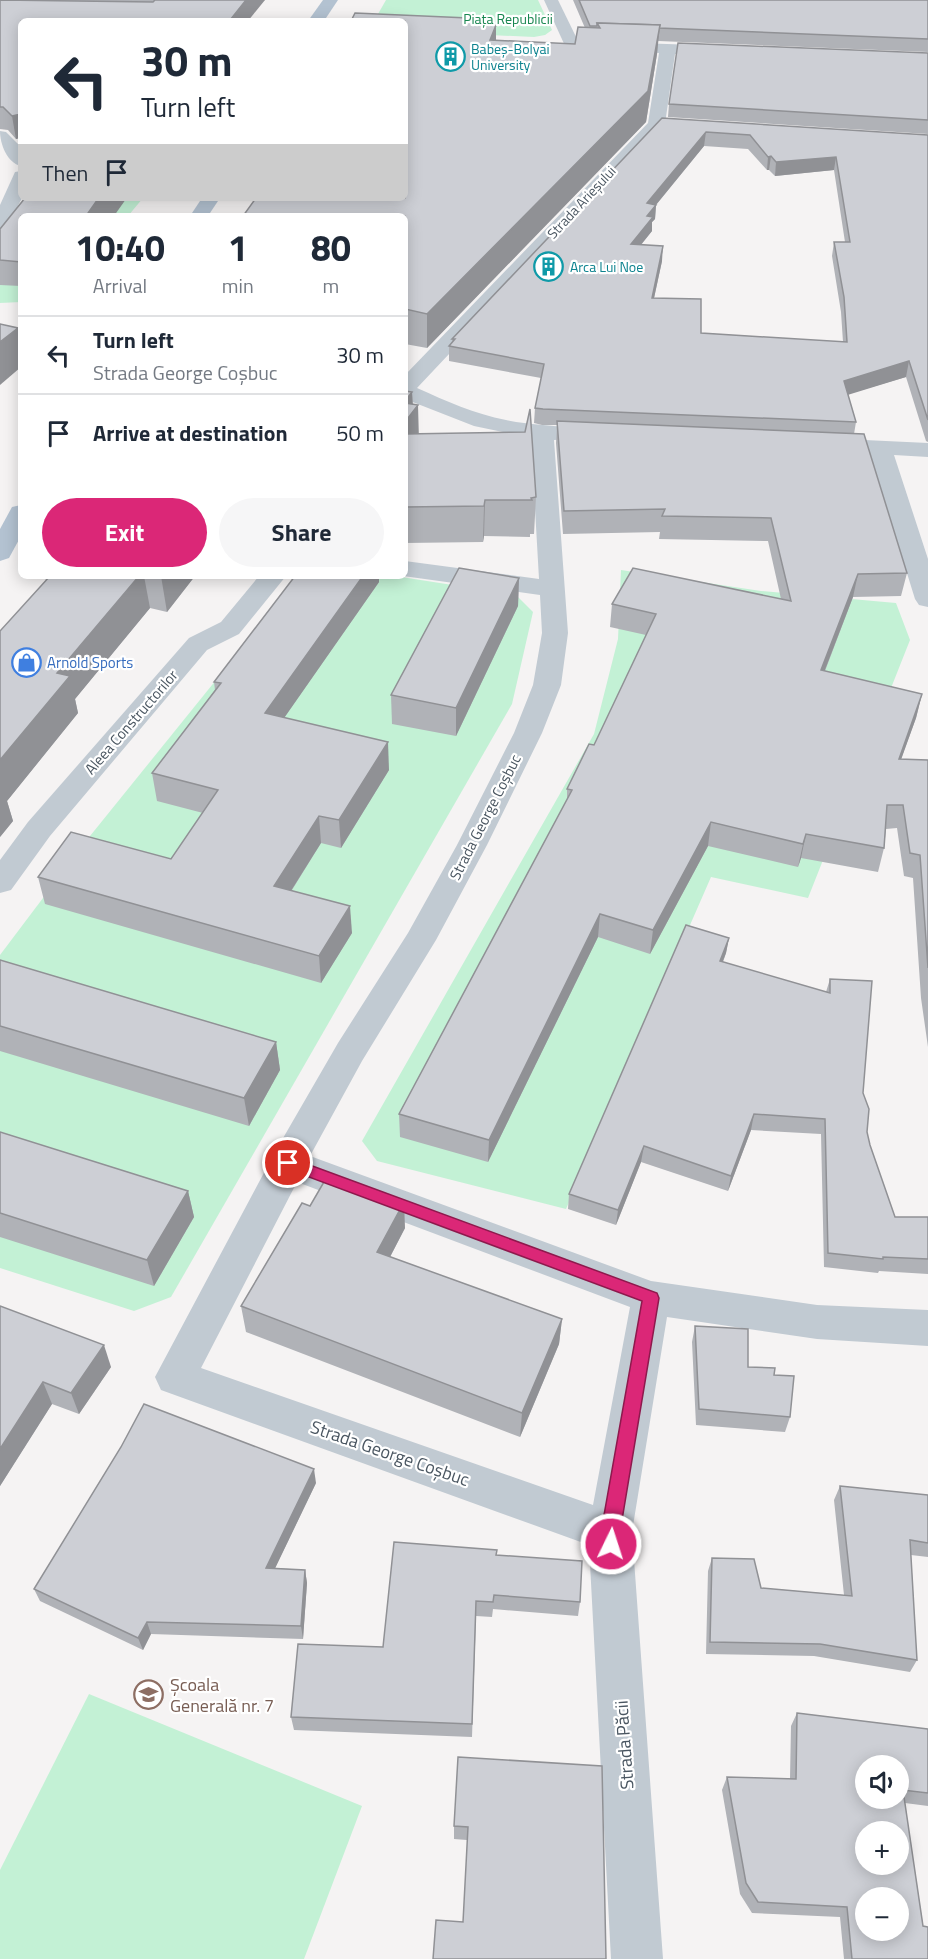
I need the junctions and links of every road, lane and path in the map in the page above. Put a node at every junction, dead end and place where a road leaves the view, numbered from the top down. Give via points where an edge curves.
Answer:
1 (331, 0) edge
2 (551, 0) edge
3 (318, 18) edge
4 (549, 44) edge
5 (584, 46) junction
6 (668, 49) junction
7 (739, 52) edge
8 (0, 136) edge
9 (18, 156) edge
10 (18, 189) edge
11 (0, 223) edge
12 (18, 315) edge
13 (0, 317) edge
14 (0, 331) edge
15 (18, 335) edge
16 (408, 387) edge
17 (408, 391) edge
18 (542, 434) junction
19 (590, 436) edge
20 (800, 444) edge
21 (880, 448) junction
22 (928, 450) edge
23 (18, 518) edge
24 (0, 553) edge
25 (408, 569) edge
26 (271, 579) edge
27 (552, 589) junction
28 (928, 598) edge
29 (0, 882) edge
30 (288, 1163) junction
31 (651, 1298) junction
32 (928, 1328) edge
33 (610, 1532) junction
34 (637, 1959) edge

1 - 3 main road
2 - 5 street
4 - 5 street
5 - 6 street
6 - 7 street
6 - 16 street, Strada Arieșului via 664,125
8 - 9 street
10 - 11 street
12 - 13 street
14 - 15 street
17 - 18 street via 458,415 510,430
18 - 19 street
18 - 27 street, Strada George Coșbuc
20 - 21 street
21 - 22 street
21 - 28 street
23 - 24 main road
25 - 27 street
26 - 29 street, Aleea Constructorilor via 230,628 198,644 39,829
27 - 30 street, Strada George Coșbuc via 555,633 547,685 528,733 420,940 350,1052
30 - 31 street
30 - 33 street, Strada George Coșbuc via 175,1377
31 - 32 street via 818,1322
31 - 33 street
33 - 34 street, Strada Păcii

